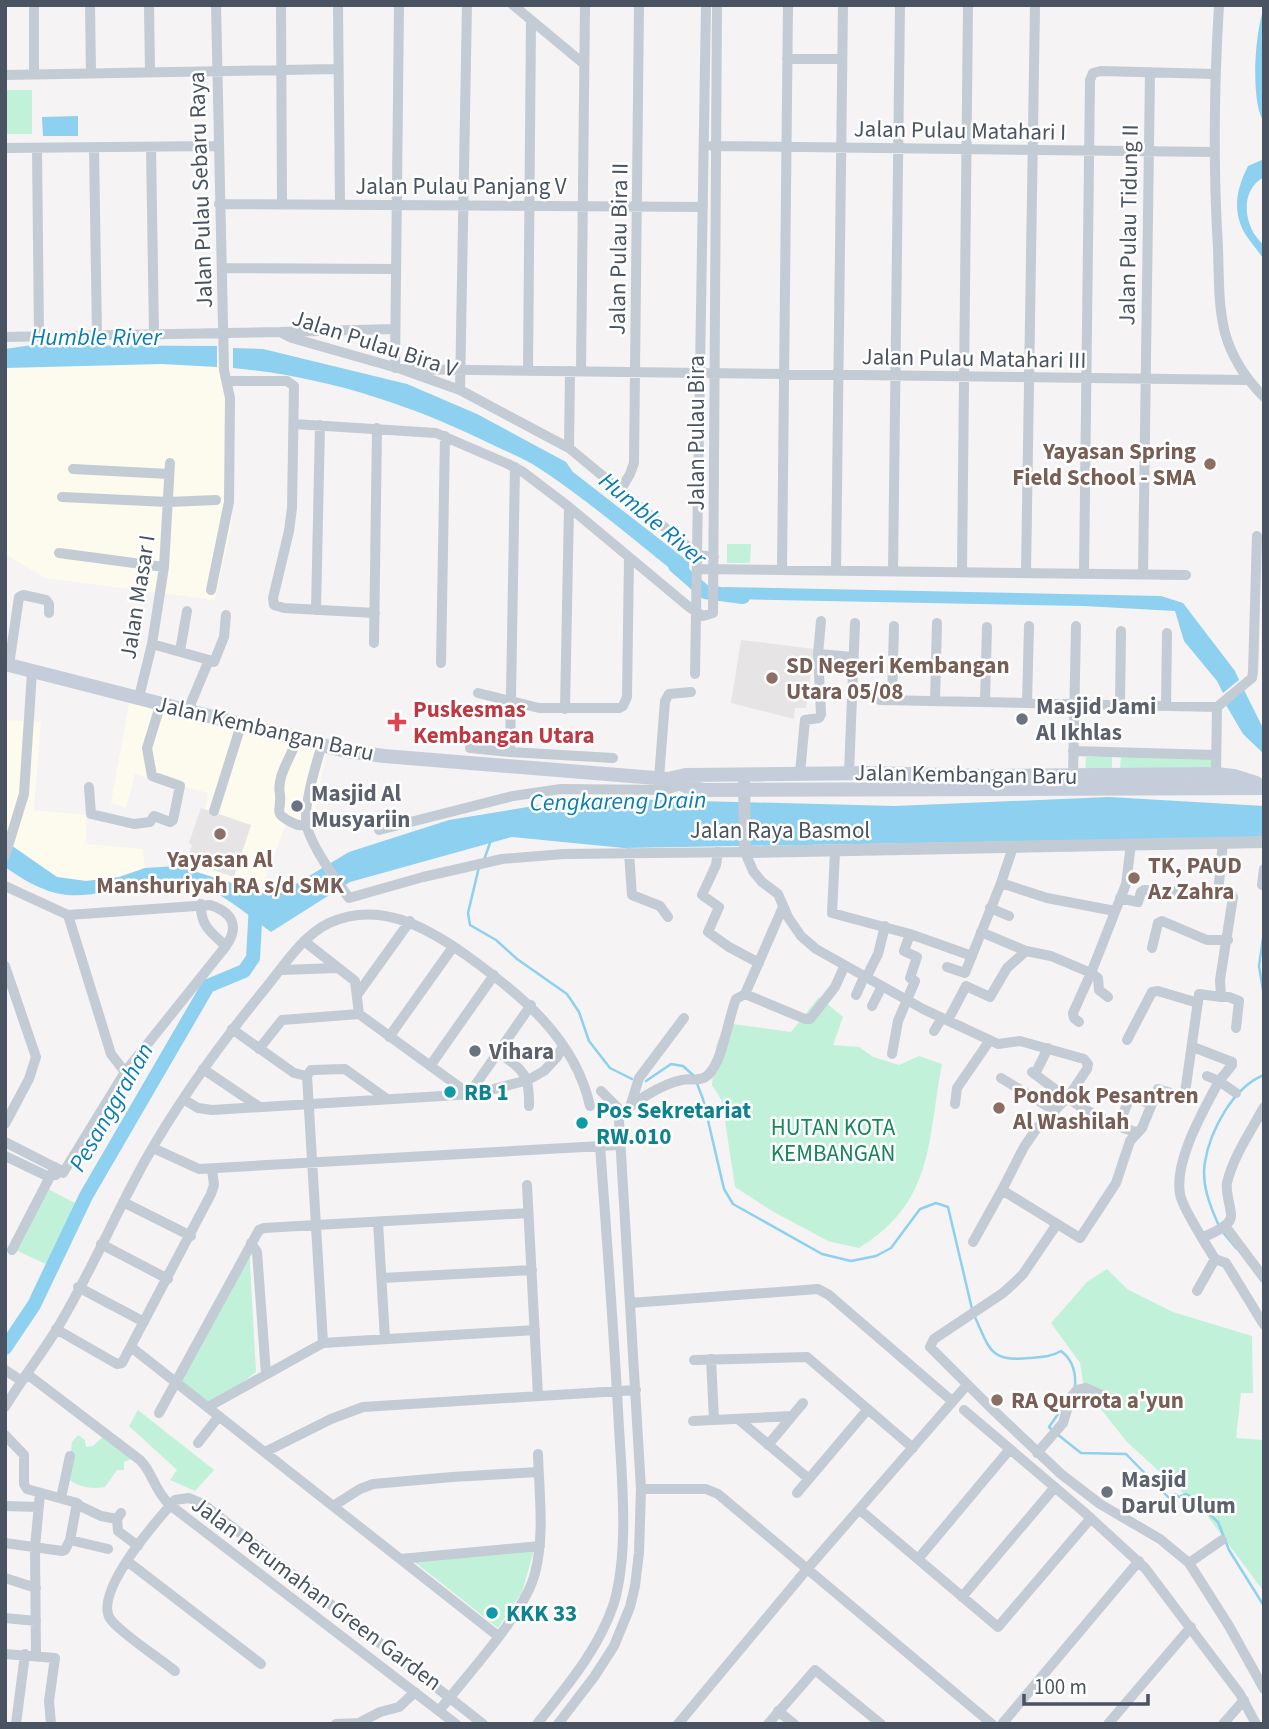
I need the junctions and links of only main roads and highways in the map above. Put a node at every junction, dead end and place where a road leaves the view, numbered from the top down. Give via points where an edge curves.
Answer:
1 (7, 664) edge
2 (1264, 787) edge
3 (744, 788) junction

1 - 3 main road, Jalan Kembangan Baru via 297,739 384,756 669,781 685,775
2 - 3 main road, Jalan Kembangan Baru
2 - 3 main road, Jalan Kembangan Baru via 1216,774 800,773

